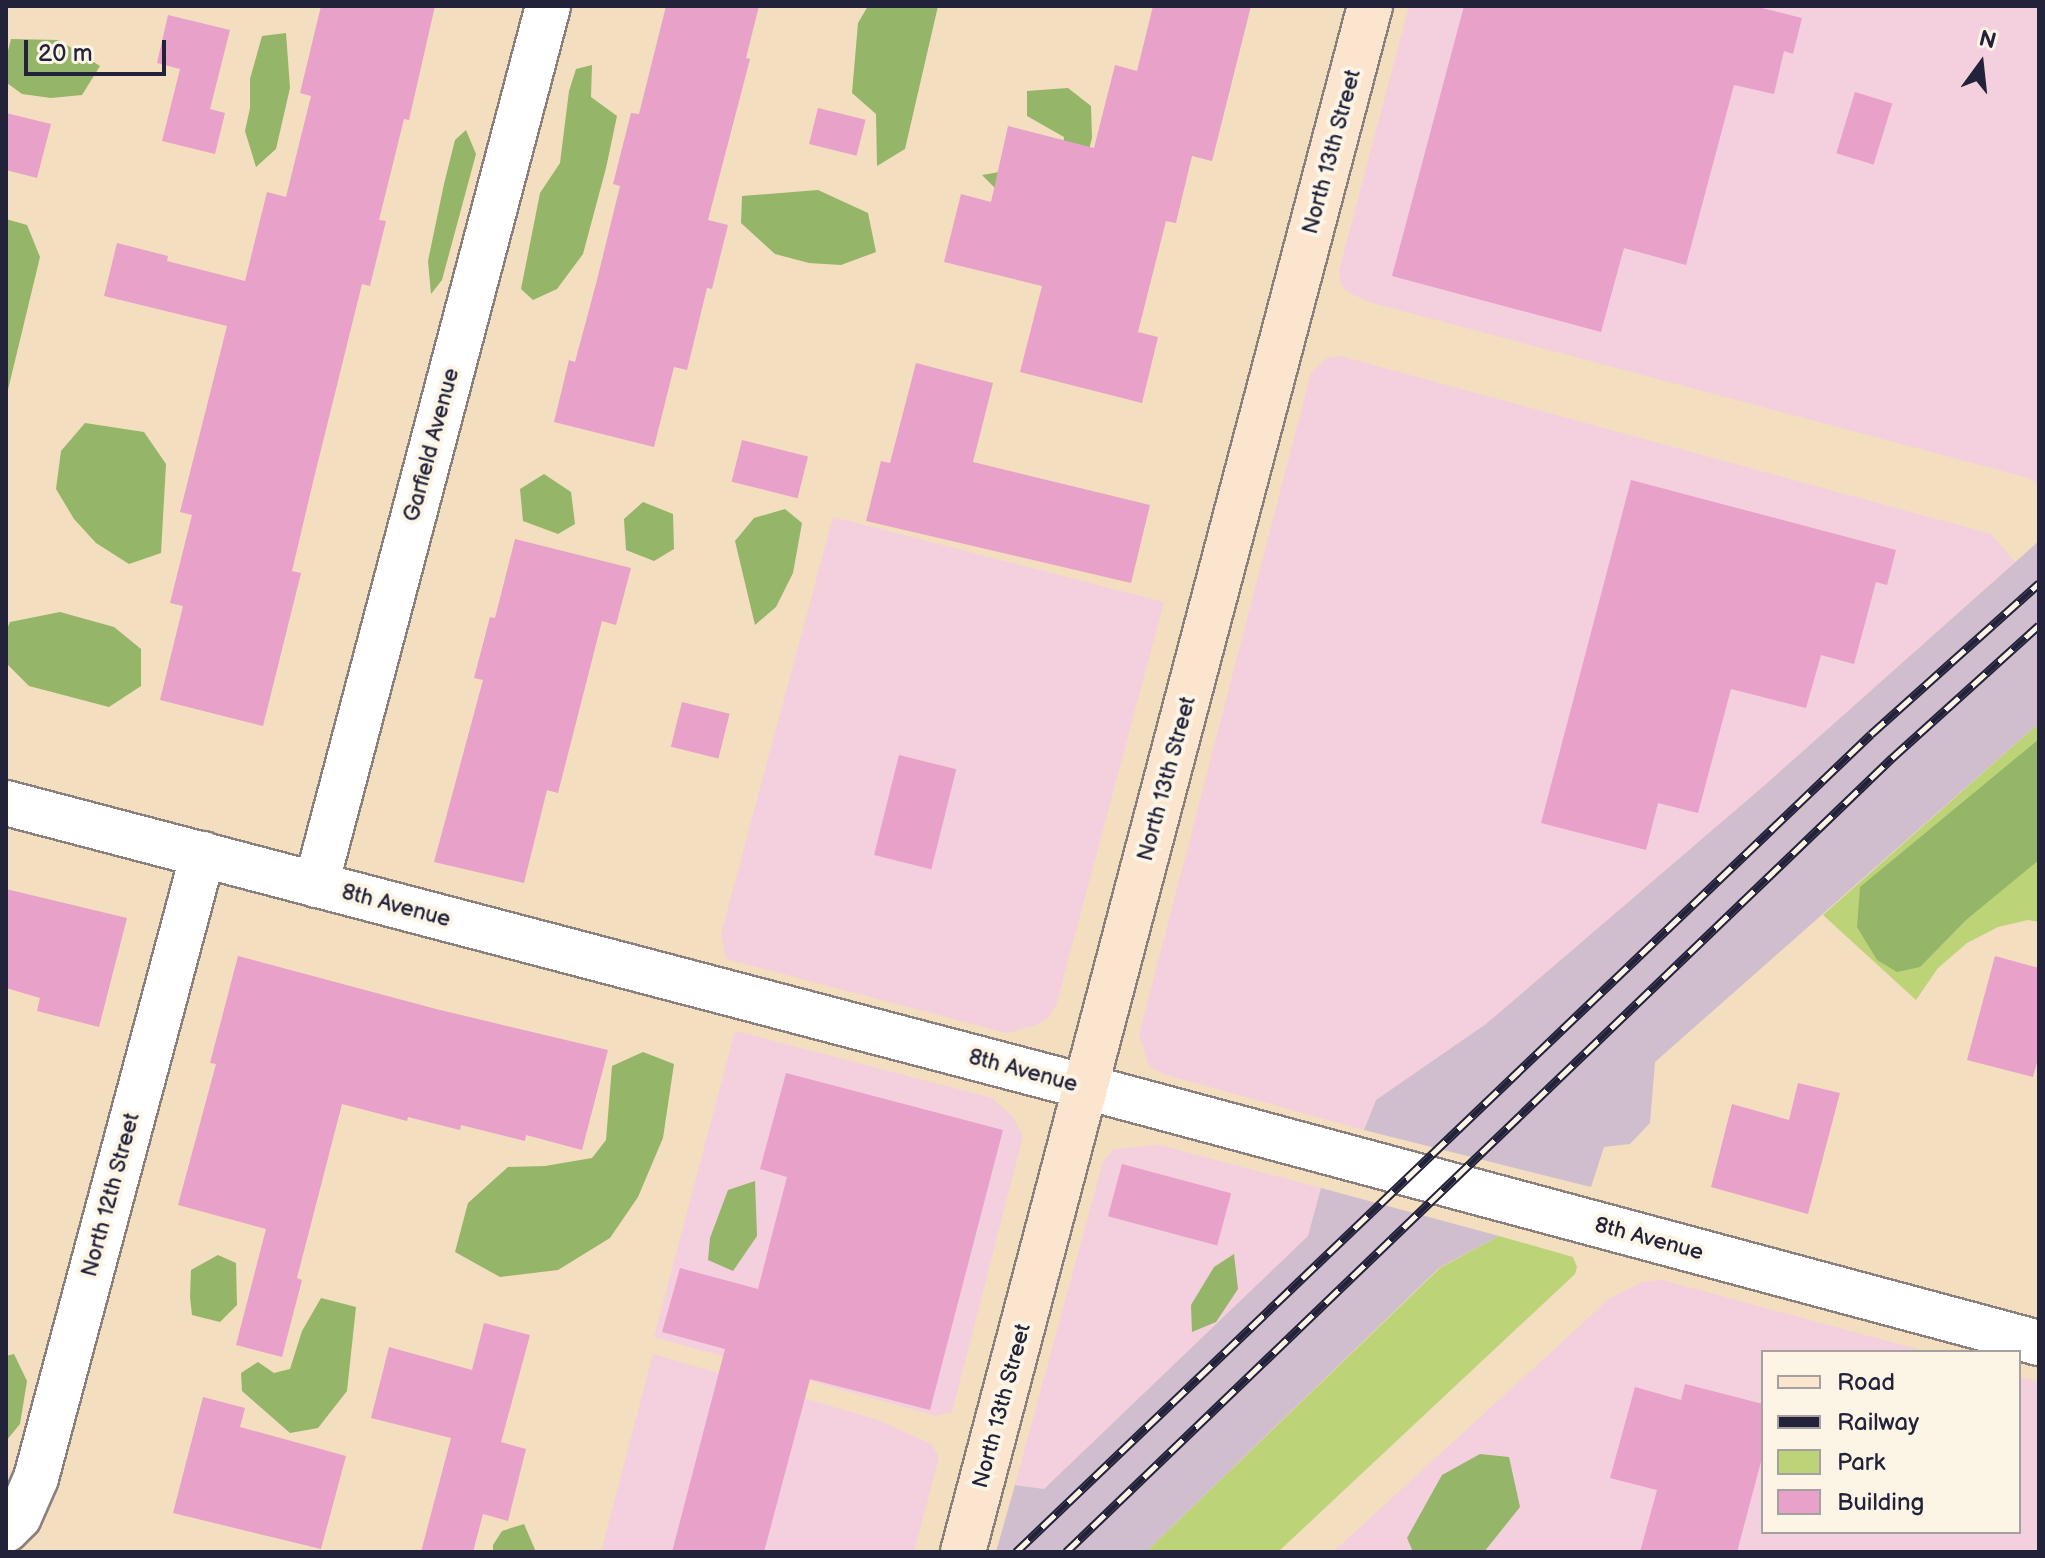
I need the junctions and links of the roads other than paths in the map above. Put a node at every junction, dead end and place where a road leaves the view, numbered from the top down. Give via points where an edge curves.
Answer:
1 (548, 6) edge
2 (1370, 6) edge
3 (6, 803) edge
4 (203, 854) junction
5 (316, 885) junction
6 (1086, 1087) junction
7 (2039, 1343) edge
8 (6, 1530) edge
9 (6, 1547) edge
10 (24, 1552) edge
11 (963, 1552) edge

1 - 5 street, Garfield Avenue
2 - 6 main road, North 13th Street
3 - 4 street, 8th Avenue
4 - 5 street, 8th Avenue
4 - 8 street, North 12th Street via 36,1478 19,1517
5 - 6 street, 8th Avenue
6 - 7 street, 8th Avenue
6 - 11 main road, North 13th Street
9 - 10 street

